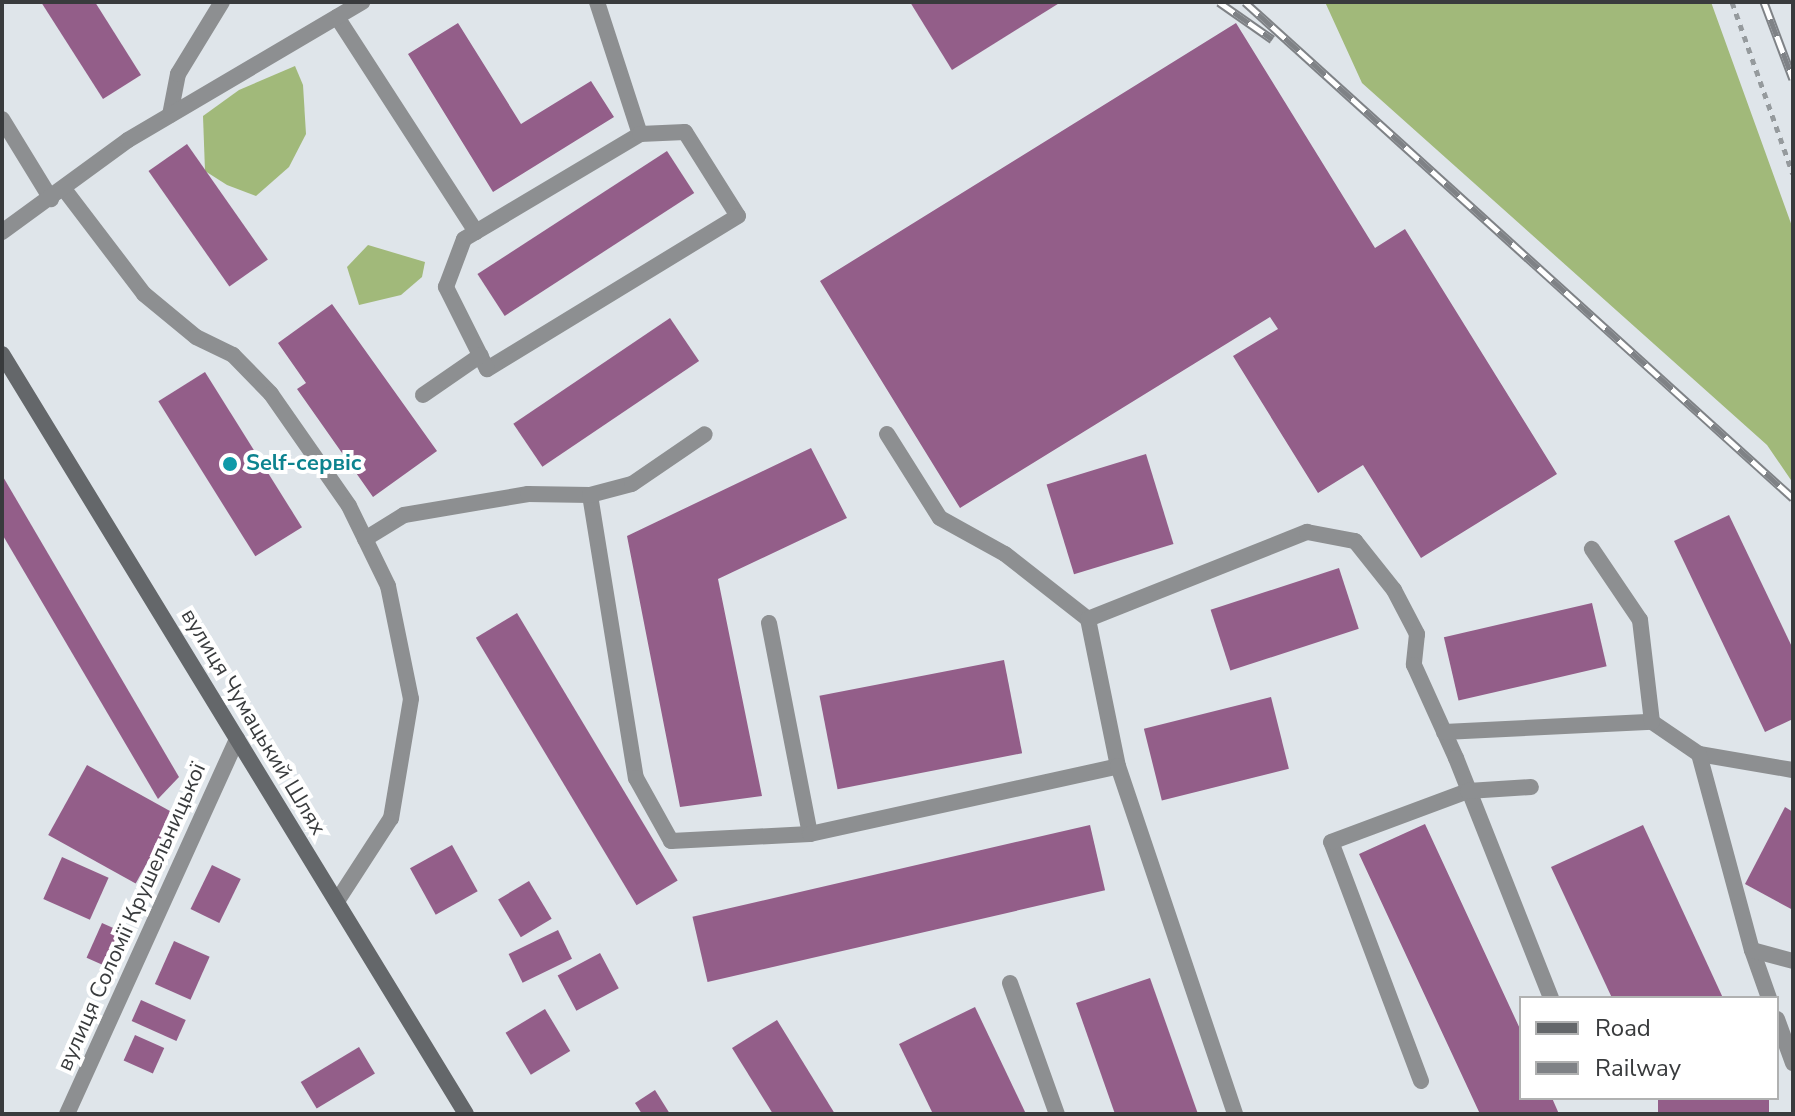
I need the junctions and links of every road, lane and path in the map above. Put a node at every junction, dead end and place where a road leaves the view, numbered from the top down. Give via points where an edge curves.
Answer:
1 (222, 2) edge
2 (362, 2) edge
3 (597, 2) edge
4 (1732, 2) edge
5 (337, 17) junction
6 (170, 115) junction
7 (2, 119) edge
8 (640, 134) junction
9 (1793, 174) edge
10 (57, 194) junction
11 (2, 232) edge
12 (476, 232) junction
13 (2, 354) edge
14 (481, 355) junction
15 (423, 395) dead end
16 (705, 434) dead end
17 (887, 434) dead end
18 (590, 495) junction
19 (365, 539) junction
20 (1592, 549) dead end
21 (1088, 619) junction
22 (769, 623) dead end
23 (1652, 722) junction
24 (1444, 732) junction
25 (237, 739) junction
26 (1699, 754) junction
27 (1118, 766) junction
28 (1793, 770) edge
29 (1531, 787) dead end
30 (1468, 791) junction
31 (810, 834) junction
32 (337, 901) junction
33 (1752, 950) junction
34 (1793, 961) edge
35 (1010, 983) dead end
36 (1550, 996) edge
37 (1768, 996) edge
38 (1779, 1024) edge
39 (1793, 1063) edge
40 (1421, 1081) dead end
41 (67, 1114) edge
42 (466, 1114) edge
43 (1057, 1114) edge
44 (1235, 1114) edge

1 - 6 street via 178,74
2 - 5 street
3 - 8 street
4 - 9 path
5 - 6 street
5 - 12 street
6 - 10 street
7 - 10 street
8 - 12 street
8 - 14 street via 685,132 738,216 487,369
10 - 11 street
10 - 19 street via 144,294 196,337 233,355 271,394 349,506
12 - 14 street via 464,239 446,287
13 - 25 main road, вулиця Чумацький Шлях
14 - 15 street
16 - 18 street via 632,484
17 - 21 street via 940,518 1005,554
18 - 19 street via 528,494 419,512 404,515
18 - 31 street via 636,778 671,841
19 - 32 street via 388,586 411,699 391,818
20 - 23 street via 1640,620
21 - 24 street via 1307,532 1355,541 1394,590 1417,634 1414,665
21 - 27 street
22 - 31 street
23 - 24 street
23 - 26 street
24 - 30 street
25 - 32 main road, вулиця Чумацький Шлях
25 - 41 street, вулиця Соломії Крушельницької
26 - 28 street
26 - 33 street
27 - 31 street
27 - 44 street
29 - 30 street
30 - 36 street
30 - 40 street via 1331,842
32 - 42 main road, вулиця Чумацький Шлях
33 - 34 street
33 - 37 street
35 - 43 street
38 - 39 street

